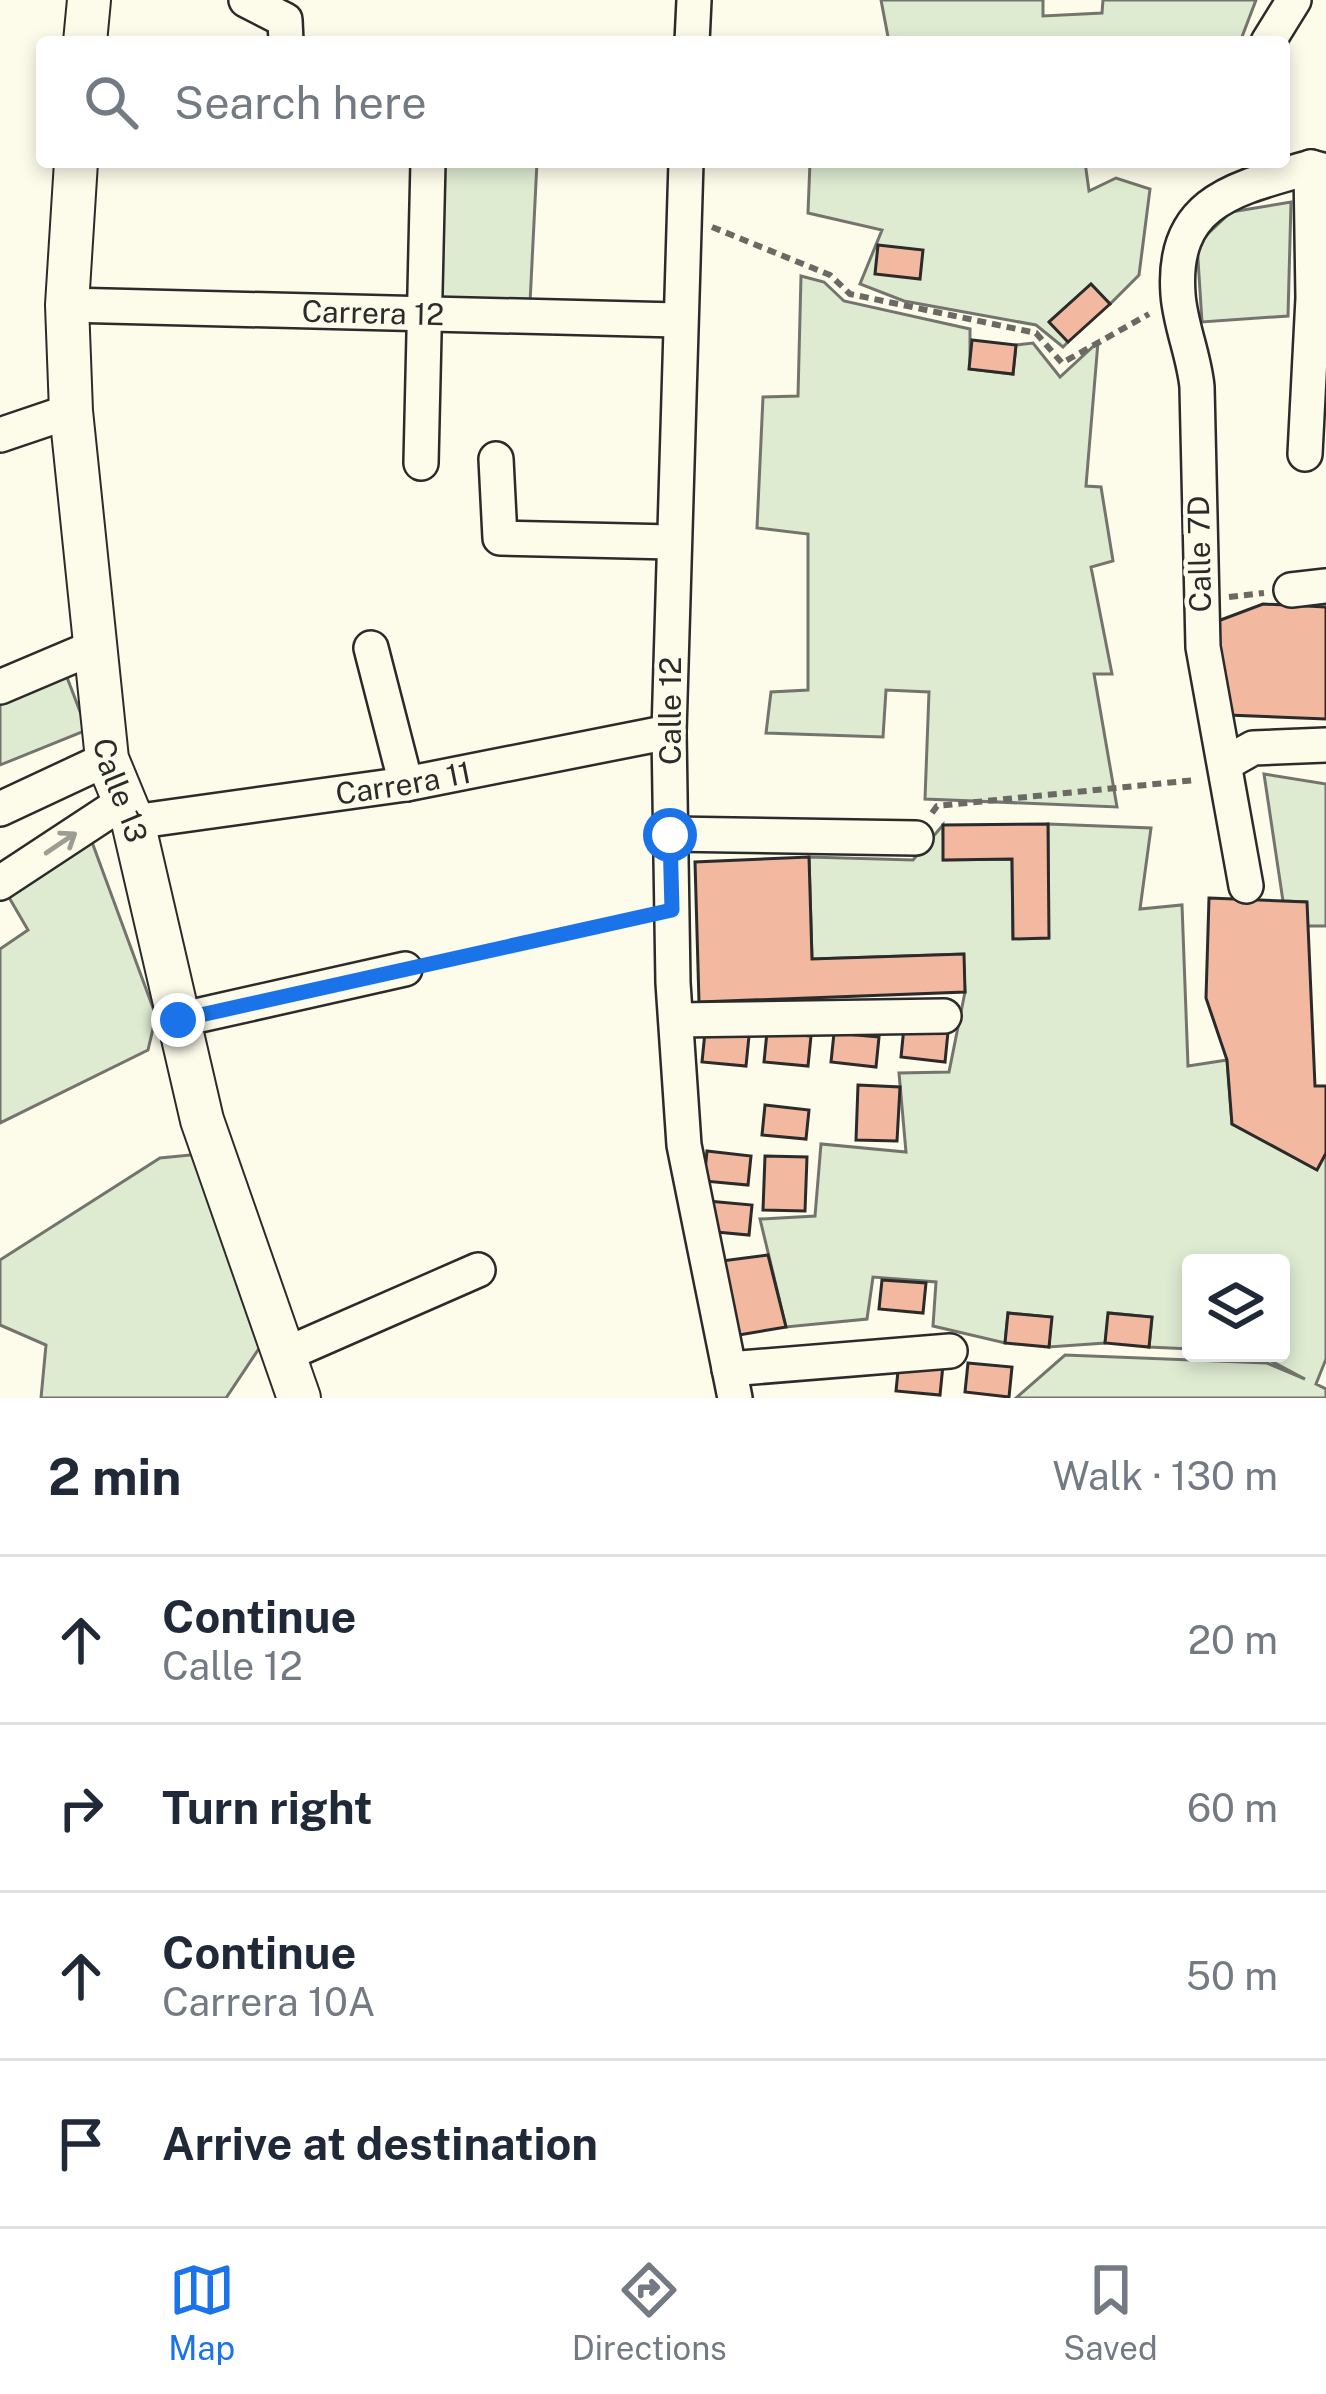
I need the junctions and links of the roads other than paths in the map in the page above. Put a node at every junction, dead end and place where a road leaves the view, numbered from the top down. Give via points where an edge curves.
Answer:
1 (89, 0) edge
2 (246, 0) edge
3 (694, 0) edge
4 (1294, 0) edge
5 (86, 36) edge
6 (286, 36) edge
7 (692, 36) edge
8 (1272, 36) edge
9 (76, 168) edge
10 (428, 168) edge
11 (686, 168) edge
12 (1297, 169) edge
13 (67, 305) junction
14 (426, 316) junction
15 (677, 320) junction
16 (71, 411) junction
17 (0, 435) edge
18 (1305, 454) dead end
19 (496, 459) dead end
20 (422, 463) dead end
21 (672, 542) junction
22 (1326, 586) edge
23 (1292, 590) road end
24 (92, 647) junction
25 (371, 648) dead end
26 (0, 687) edge
27 (669, 732) junction
28 (1326, 745) edge
29 (107, 759) junction
30 (1228, 769) junction
31 (406, 784) junction
32 (0, 809) edge
33 (128, 812) junction
34 (670, 835) junction
35 (916, 838) road end
36 (0, 883) edge
37 (1246, 886) dead end
38 (405, 969) road end
39 (944, 1016) dead end
40 (178, 1020) junction
41 (676, 1020) junction
42 (478, 1270) dead end
43 (950, 1351) dead end
44 (284, 1355) junction
45 (732, 1383) edge
46 (299, 1398) edge

1 - 5 main road
2 - 6 street via 285,20
3 - 7 street
4 - 8 street
9 - 13 main road, Calle 13
10 - 14 street
11 - 15 street, Calle 12
12 - 18 street via 1313,298
12 - 30 street, Calle 7D via 1216,197 1180,256 1178,297 1197,387 1198,601
13 - 14 street, Carrera 12
13 - 16 main road, Calle 13
14 - 15 street, Carrera 12
14 - 20 street
15 - 21 street, Calle 12
16 - 17 street
16 - 24 main road, Calle 13
19 - 21 street via 500,538
21 - 27 street, Calle 12
22 - 23 street
24 - 26 street
24 - 29 main road, Calle 13
25 - 31 street
27 - 31 street, Carrera 11
27 - 34 street, Calle 12
28 - 30 street via 1253,748
29 - 32 street
29 - 33 main road, Calle 13
30 - 37 street, Calle 7D
31 - 33 street, Carrera 11
36 -> 33 street, Carrera 11
33 - 40 main road, Calle 13
34 - 35 street
34 - 41 street, Calle 12
38 - 40 street
39 - 41 street
40 - 44 main road, Calle 13 via 202,1120
41 - 45 street, Calle 12 via 683,1145
42 - 44 street
43 - 45 street
44 - 46 main road, Calle 13

